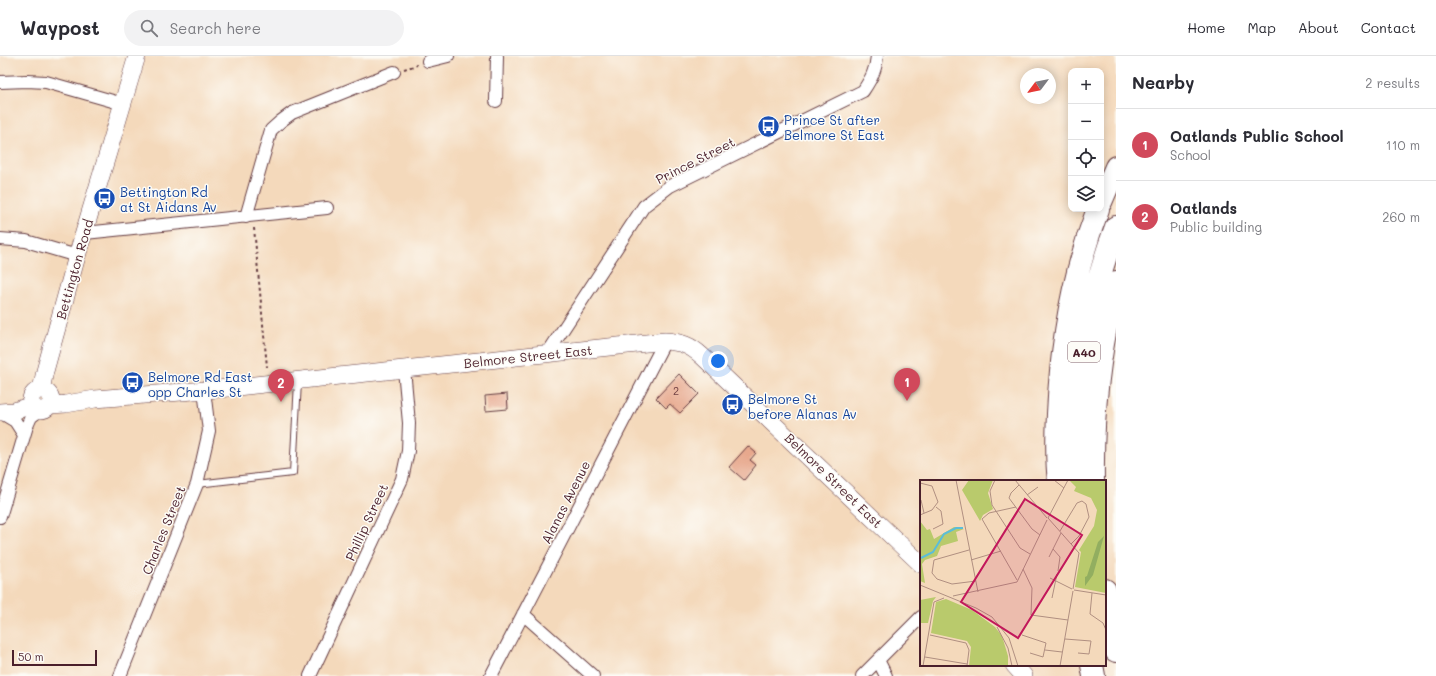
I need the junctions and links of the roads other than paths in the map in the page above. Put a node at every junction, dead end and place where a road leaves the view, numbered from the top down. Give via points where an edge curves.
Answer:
1 (137, 56) edge
2 (448, 56) edge
3 (497, 56) edge
4 (876, 56) edge
5 (428, 62) road end
6 (394, 72) road end
7 (0, 82) edge
8 (496, 101) dead end
9 (123, 104) junction
10 (1116, 167) edge
11 (1104, 195) edge
12 (327, 208) dead end
13 (1097, 212) edge
14 (246, 217) junction
15 (1116, 227) edge
16 (85, 233) junction
17 (0, 239) edge
18 (77, 256) junction
19 (1116, 282) edge
20 (1116, 334) edge
21 (665, 341) junction
22 (547, 354) junction
23 (404, 370) junction
24 (298, 381) junction
25 (204, 390) junction
26 (41, 403) junction
27 (0, 412) edge
28 (24, 435) junction
29 (1059, 480) edge
30 (1077, 480) edge
31 (1093, 480) edge
32 (1102, 480) edge
33 (197, 484) junction
34 (0, 517) edge
35 (920, 563) edge
36 (1106, 596) edge
37 (523, 614) junction
38 (920, 619) edge
39 (1116, 651) edge
40 (878, 660) junction
41 (1015, 666) edge
42 (1092, 666) edge
43 (1102, 666) edge
44 (120, 676) edge
45 (310, 676) edge
46 (491, 676) edge
47 (593, 676) edge
48 (862, 676) edge
49 (886, 676) edge
50 (1024, 676) edge
51 (1094, 676) edge
52 (1104, 676) edge

1 - 9 street, Bettington Road
2 - 5 street
3 - 8 street
4 - 22 street, Prince Street via 876,67 863,91 670,186 644,206
6 - 14 street via 292,113 281,120 271,130
7 - 9 street via 46,82
9 - 16 street, Bettington Road
10 - 11 highway
12 - 14 street
13 - 29 highway via 1089,233 1069,313 1059,396
14 - 16 street
15 - 30 highway, A40 via 1098,283 1082,362 1076,446
16 - 18 street, Bettington Road
17 - 18 street via 26,241
18 - 26 street, Bettington Road via 45,371
19 - 31 highway, A40 via 1106,320 1094,404
20 - 32 highway via 1104,406
21 - 22 street, Belmore Street East
21 - 35 street, Belmore Street East via 681,342 692,347
21 - 37 street, Alanas Avenue
22 - 23 street, Belmore Street East
23 - 24 street, Belmore Street East
23 - 45 street, Phillip Street via 409,423 408,451 402,480
24 - 25 street, Belmore Street East
24 - 33 lane via 293,473
25 - 26 street, Belmore Street East
25 - 33 street, Charles Street via 209,431
26 - 27 street via 14,411
26 - 28 street via 31,417
27 - 28 street via 15,421
28 - 34 street
33 - 44 street, Charles Street
36 - 39 highway
37 - 46 street, Alanas Avenue
37 - 47 street
38 - 40 street
40 - 48 street
40 - 49 street
41 - 50 street
42 - 51 highway
43 - 52 highway

